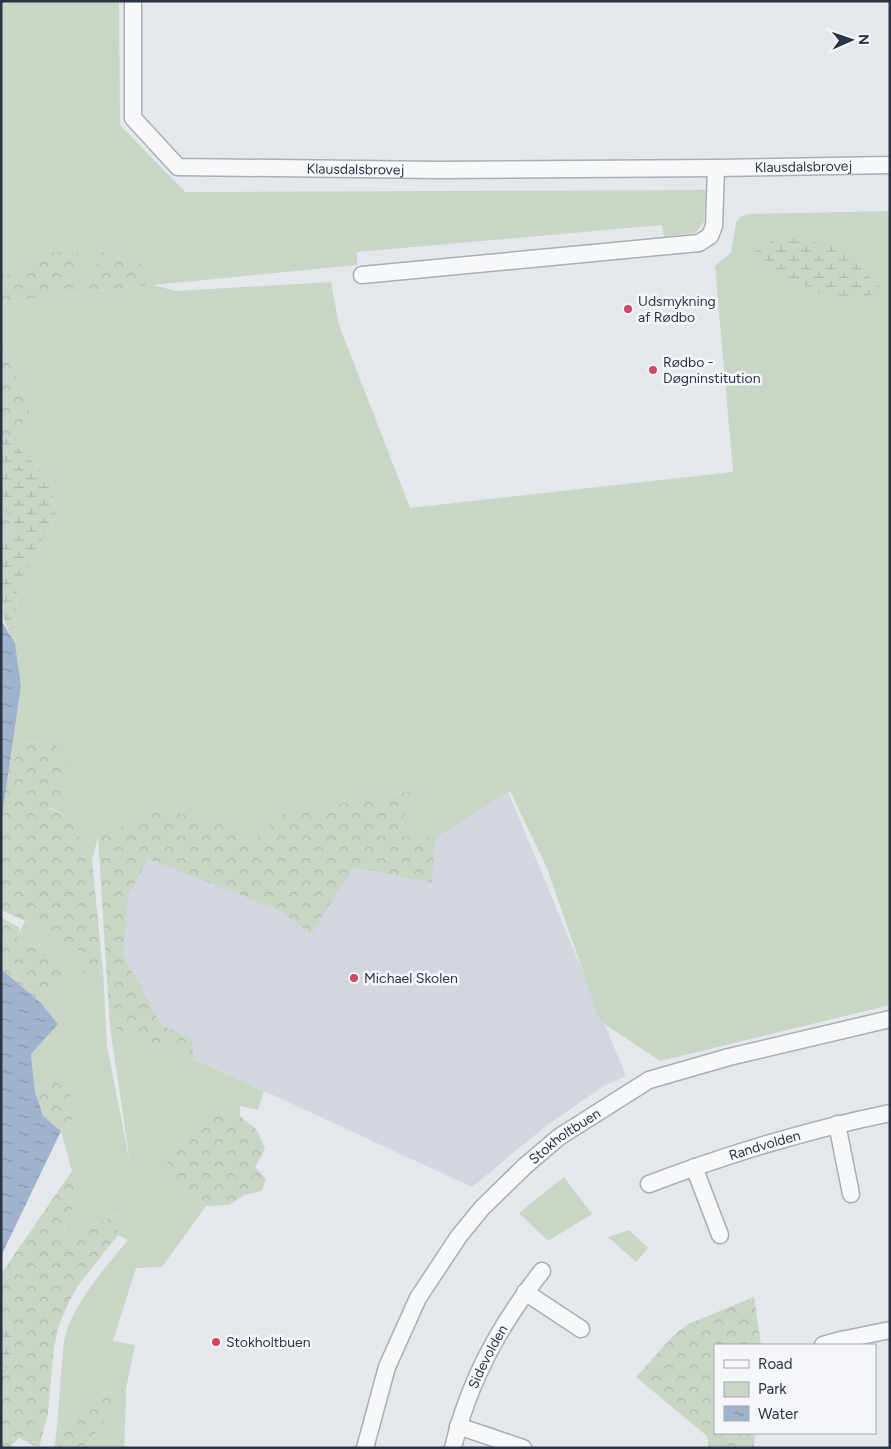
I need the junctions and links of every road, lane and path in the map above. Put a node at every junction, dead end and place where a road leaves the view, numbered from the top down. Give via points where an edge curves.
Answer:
1 (133, 1) edge
2 (890, 165) edge
3 (716, 168) junction
4 (362, 275) dead end
5 (890, 1019) edge
6 (890, 1113) edge
7 (836, 1124) junction
8 (694, 1167) junction
9 (650, 1184) dead end
10 (851, 1194) dead end
11 (720, 1235) dead end
12 (542, 1271) dead end
13 (525, 1292) junction
14 (581, 1329) dead end
15 (890, 1330) edge
16 (827, 1344) edge
17 (458, 1426) junction
18 (365, 1448) edge
19 (453, 1448) edge
20 (523, 1448) edge

1 - 3 street, Klausdalsbrovej via 132,118 178,167 420,170
2 - 3 street, Klausdalsbrovej
3 - 4 street via 714,226 710,236 699,243
5 - 18 street, Stokholtbuen via 729,1057 649,1080 559,1137 482,1208 458,1236 418,1298 388,1367
6 - 7 street, Randvolden
7 - 8 street, Randvolden
7 - 10 street
8 - 9 street, Randvolden
8 - 11 street
12 - 13 street, Sidevolden
13 - 14 street
13 - 17 street, Sidevolden via 498,1334
15 - 16 street
17 - 19 street, Sidevolden
17 - 20 street

